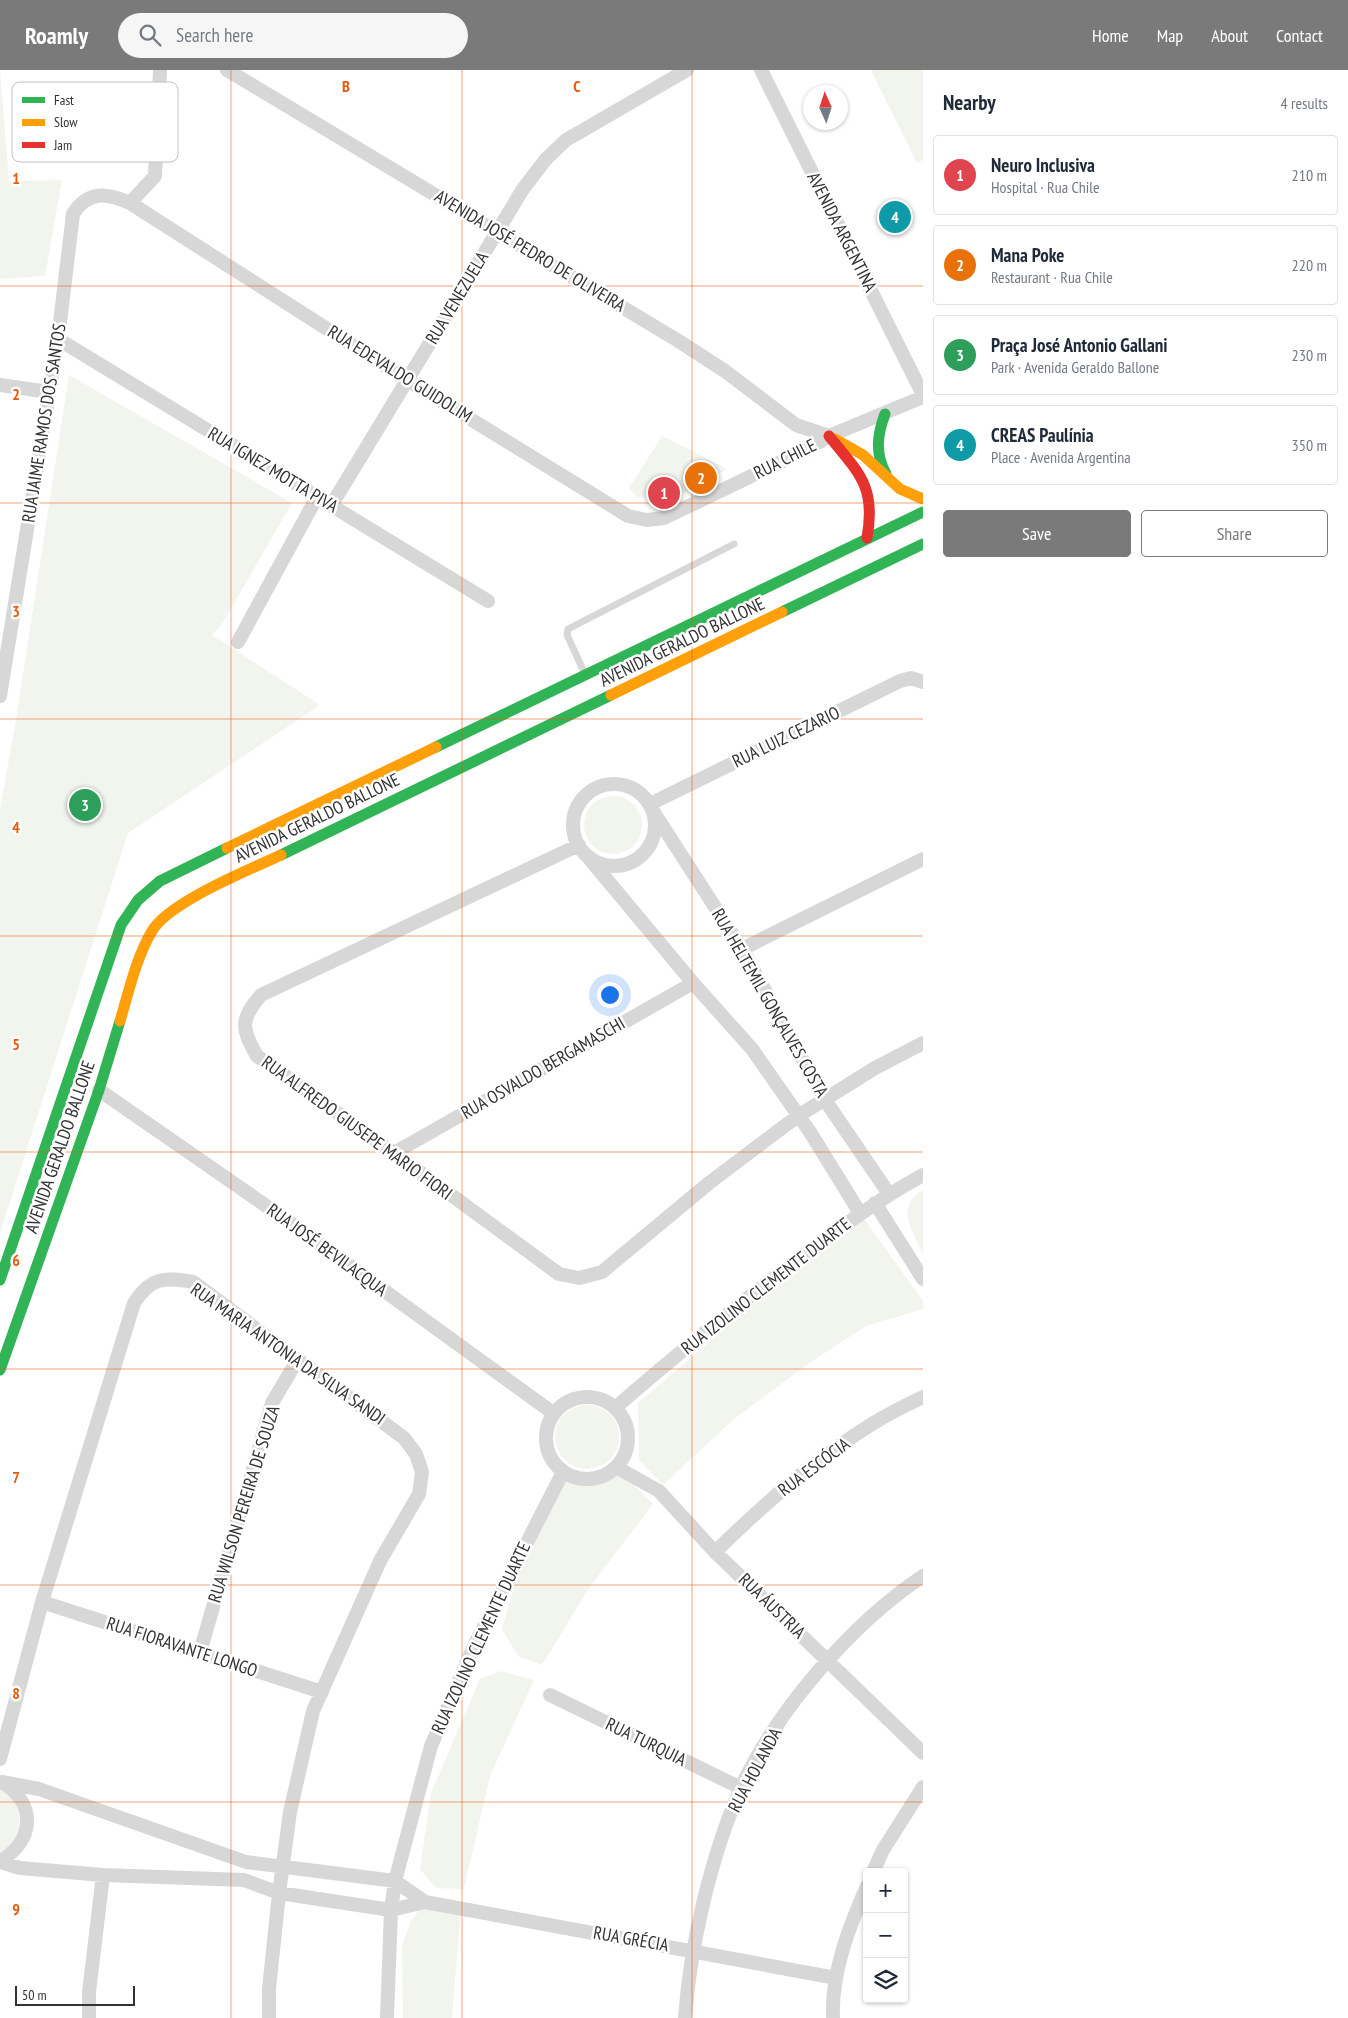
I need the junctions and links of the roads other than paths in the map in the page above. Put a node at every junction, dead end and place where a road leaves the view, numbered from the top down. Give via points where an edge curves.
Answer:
1 (227, 70) edge
2 (687, 70) edge
3 (761, 70) edge
4 (156, 162) edge
5 (130, 203) junction
6 (157, 219) joint
7 (497, 231) junction
8 (58, 339) junction
9 (407, 380) junction
10 (0, 385) edge
11 (49, 392) junction
12 (923, 396) edge
13 (885, 414) junction
14 (829, 436) junction
15 (890, 482) junction
16 (317, 497) junction
17 (923, 499) edge
18 (332, 506) junction
19 (923, 512) edge
20 (647, 520) joint
21 (867, 538) junction
22 (734, 544) dead end
23 (923, 544) edge
24 (488, 601) dead end
25 (238, 642) dead end
26 (585, 675) junction
27 (923, 682) edge
28 (0, 696) edge
29 (651, 808) junction
30 (579, 845) junction
31 (588, 856) junction
32 (923, 859) edge
33 (742, 949) junction
34 (693, 983) junction
35 (923, 1043) edge
36 (99, 1090) junction
37 (825, 1100) junction
38 (798, 1116) junction
39 (394, 1153) junction
40 (923, 1175) edge
41 (888, 1194) junction
42 (875, 1203) junction
43 (860, 1213) junction
44 (923, 1279) edge
45 (0, 1280) edge
46 (298, 1359) junction
47 (0, 1370) edge
48 (923, 1397) edge
49 (616, 1407) junction
50 (553, 1413) junction
51 (616, 1467) junction
52 (563, 1472) junction
53 (715, 1552) junction
54 (923, 1576) edge
55 (42, 1602) junction
56 (200, 1652) junction
57 (828, 1660) junction
58 (322, 1692) junction
59 (550, 1695) dead end
60 (923, 1753) edge
61 (0, 1758) edge
62 (1, 1781) edge
63 (923, 1787) edge
64 (741, 1788) junction
65 (0, 1862) edge
66 (283, 1867) junction
67 (875, 1868) edge
68 (103, 1875) junction
69 (395, 1881) junction
70 (279, 1893) junction
71 (863, 1897) edge
72 (425, 1902) junction
73 (390, 1910) junction
74 (694, 1951) junction
75 (836, 1978) junction
76 (89, 2018) edge
77 (269, 2018) edge
78 (387, 2018) edge
79 (685, 2018) edge
80 (833, 2018) edge

1 - 7 street, AVENIDA JOSÉ PEDRO DE OLIVEIRA
2 - 7 street, RUA VENEZUELA via 566,140 523,188
3 - 12 street, AVENIDA ARGENTINA
4 - 5 street via 155,176
5 - 6 street, RUA JAIME RAMOS DOS SANTOS
5 - 8 street, RUA JAIME RAMOS DOS SANTOS via 117,198 92,197 81,202 73,214
6 - 9 street, RUA EDEVALDO GUIDOLIM
7 - 9 street, RUA VENEZUELA
7 - 14 street, AVENIDA JOSÉ PEDRO DE OLIVEIRA via 725,370 796,425
8 - 11 street, RUA JAIME RAMOS DOS SANTOS
8 - 16 street, RUA IGNEZ MOTTA PIVA
9 - 18 street, RUA VENEZUELA
9 - 20 street, RUA EDEVALDO GUIDOLIM via 628,516
10 - 11 street
11 - 28 street, RUA JAIME RAMOS DOS SANTOS
12 - 13 street, RUA CHILE
13 - 14 street, RUA CHILE
13 - 15 street via 878,436 878,456
14 - 15 street via 861,453
14 - 20 street, RUA CHILE via 682,511
14 - 21 street via 865,481 871,500
15 - 17 street
16 - 18 street, RUA IGNEZ MOTTA PIVA
16 - 25 street
18 - 24 street, RUA IGNEZ MOTTA PIVA
19 - 21 street, AVENIDA GERALDO BALLONE
21 - 26 street, AVENIDA GERALDO BALLONE
22 - 26 lane via 568,629 566,635
23 - 36 street, AVENIDA GERALDO BALLONE via 194,897 170,912 153,929 140,957
26 - 45 street, AVENIDA GERALDO BALLONE via 160,881 138,900 121,925
27 - 29 street, RUA LUIZ CEZARIO via 912,678 900,681
29 - 30 street via 640,794 628,786 600,787 588,794 574,818 574,832
29 - 31 street via 654,837 638,858 613,866
29 - 33 street, RUA HELTEMIL GONÇALVES COSTA
30 - 31 street
30 - 39 street, RUA ALFREDO GIUSEPE MARIO FIORI via 261,995 246,1013 246,1036 257,1056
31 - 34 street, RUA HELTEMIL GONÇALVES COSTA
32 - 33 street
33 - 37 street, RUA HELTEMIL GONÇALVES COSTA
34 - 38 street, RUA HELTEMIL GONÇALVES COSTA via 752,1048
34 - 39 street, RUA OSVALDO BERGAMASCHI
35 - 37 street via 875,1068
36 - 47 street, AVENIDA GERALDO BALLONE
36 - 50 street, RUA JOSÉ BEVILACQUA via 288,1221
37 - 38 street
37 - 41 street, RUA HELTEMIL GONÇALVES COSTA
38 - 39 street, RUA ALFREDO GIUSEPE MARIO FIORI via 709,1183 602,1272 579,1278 559,1274
38 - 43 street, RUA HELTEMIL GONÇALVES COSTA
40 - 41 street, RUA IZOLINO CLEMENTE DUARTE
41 - 42 street, RUA IZOLINO CLEMENTE DUARTE
42 - 43 street, RUA IZOLINO CLEMENTE DUARTE
42 - 44 street
43 - 49 street, RUA IZOLINO CLEMENTE DUARTE via 748,1297
46 - 55 street, RUA MARIA ANTONIA DA SILVA SANDI via 193,1282 157,1281 143,1290 134,1304
46 - 56 street, RUA WILSON PEREIRA DE SOUZA via 272,1403
46 - 58 street, RUA MARIA ANTONIA DA SILVA SANDI via 404,1438 416,1454 422,1472 419,1494 380,1561
48 - 53 street, RUA ESCÓCIA via 873,1423 817,1461
49 - 50 street via 590,1396 563,1403
49 - 51 street via 626,1424 628,1444
50 - 52 street via 545,1434 546,1444 549,1455
51 - 52 street via 594,1478 581,1479
51 - 53 street, RUA ÁUSTRIA via 659,1491
52 - 69 street, RUA IZOLINO CLEMENTE DUARTE via 473,1648 431,1746
53 - 57 street, RUA ÁUSTRIA
54 - 57 street, RUA HOLANDA via 872,1616
55 - 56 street, RUA FIORAVANTE LONGO
55 - 61 street, RUA MARIA ANTONIA DA SILVA SANDI
56 - 58 street, RUA FIORAVANTE LONGO
57 - 60 street, RUA ÁUSTRIA
57 - 64 street, RUA HOLANDA via 768,1740
58 - 66 street, RUA MARIA ANTONIA DA SILVA SANDI via 313,1711 294,1794
59 - 64 street, RUA TURQUIA
62 - 65 street via 16,1791 25,1806 28,1823 23,1840
62 - 66 street via 39,1789 246,1862
63 - 67 street
64 - 74 street, RUA HOLANDA via 727,1822
65 - 68 street via 20,1868
66 - 69 street
66 - 70 street, RUA MARIA ANTONIA DA SILVA SANDI
68 - 70 street via 244,1880
68 - 76 street via 89,1992
69 - 72 street, RUA GRÉCIA
69 - 73 street, RUA IZOLINO CLEMENTE DUARTE
70 - 73 street
70 - 77 street, RUA MARIA ANTONIA DA SILVA SANDI
71 - 75 street
72 - 73 street, RUA GRÉCIA
72 - 74 street, RUA GRÉCIA
73 - 78 street, RUA IZOLINO CLEMENTE DUARTE
74 - 75 street, RUA GRÉCIA
74 - 79 street, RUA HOLANDA
75 - 80 street

